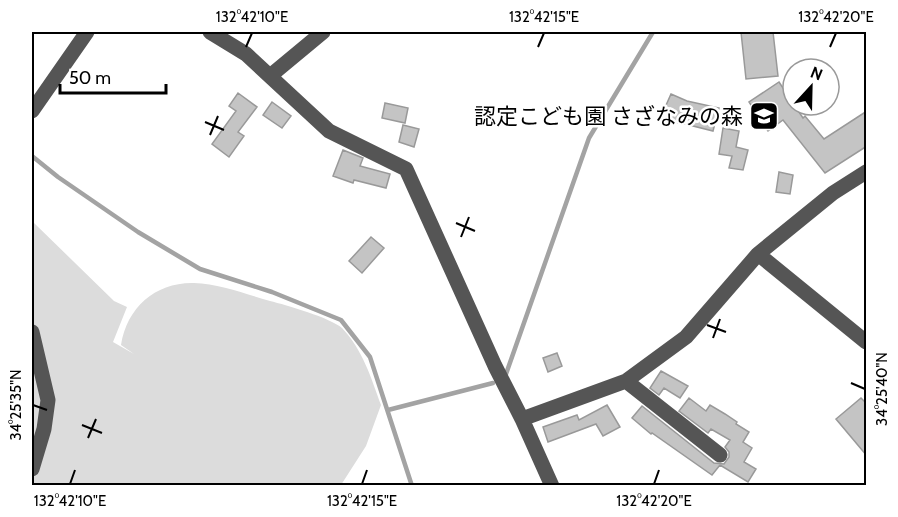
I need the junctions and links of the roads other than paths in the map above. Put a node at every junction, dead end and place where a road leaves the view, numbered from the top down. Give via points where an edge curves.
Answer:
1 (87, 32) edge
2 (210, 32) edge
3 (323, 32) edge
4 (270, 76) junction
5 (32, 111) edge
6 (867, 172) edge
7 (758, 254) junction
8 (32, 332) edge
9 (867, 342) edge
10 (626, 381) junction
11 (522, 419) junction
12 (720, 455) dead end
13 (32, 469) edge
14 (552, 486) edge

1 - 5 street
2 - 4 street via 246,54
3 - 4 street
4 - 11 street via 329,131 406,169
6 - 7 street
7 - 9 street
7 - 10 street via 686,337
8 - 13 street via 48,400
10 - 11 street
10 - 12 street
11 - 14 street

